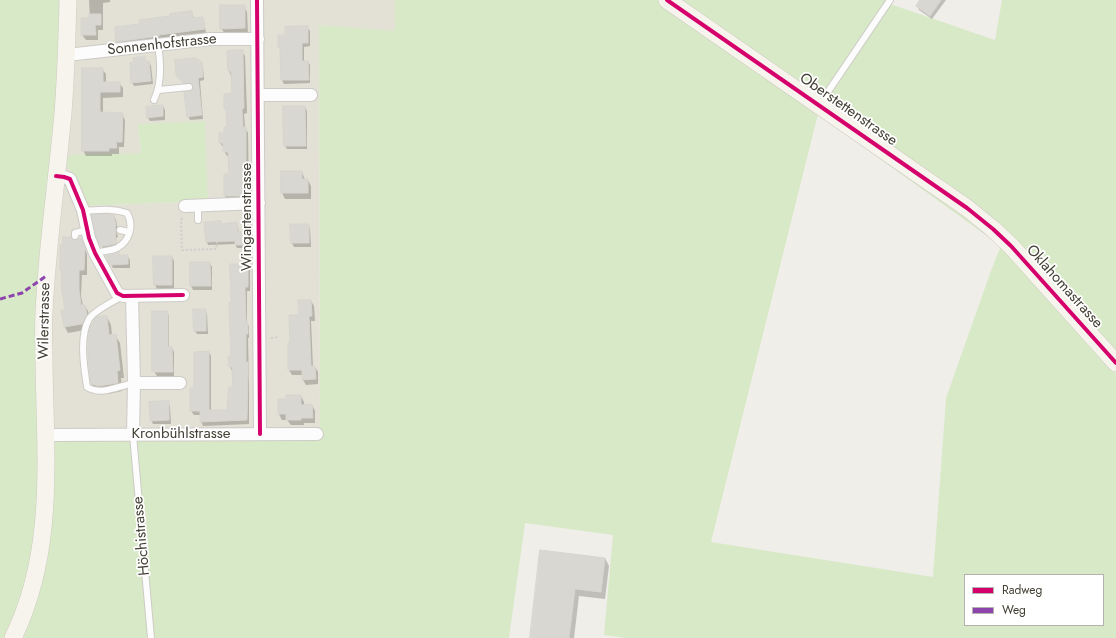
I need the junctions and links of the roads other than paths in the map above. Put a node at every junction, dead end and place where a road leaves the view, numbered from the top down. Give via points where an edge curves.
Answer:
1 (68, 0) edge
2 (257, 0) edge
3 (668, 0) edge
4 (890, 0) edge
5 (258, 39) junction
6 (158, 45) junction
7 (66, 55) junction
8 (189, 87) dead end
9 (159, 90) junction
10 (258, 95) junction
11 (311, 95) dead end
12 (154, 100) dead end
13 (820, 105) junction
14 (56, 176) junction
15 (259, 203) junction
16 (198, 205) junction
17 (83, 211) junction
18 (184, 212) road end
19 (198, 220) dead end
20 (88, 230) junction
21 (120, 230) dead end
22 (129, 232) junction
23 (75, 236) dead end
24 (1011, 246) joint
25 (95, 252) junction
26 (124, 295) junction
27 (182, 295) dead end
28 (1116, 363) edge
29 (134, 382) junction
30 (180, 383) dead end
31 (260, 434) junction
32 (317, 434) dead end
33 (45, 435) junction
34 (133, 435) junction
35 (13, 638) edge
36 (151, 638) edge

1 - 7 main road, Wilerstrasse
2 - 5 street, Wingartenstrasse
3 - 13 main road, Oberstettenstrasse
4 - 13 lane
5 - 6 street, Sonnenhofstrasse via 210,39
5 - 10 street, Wingartenstrasse
6 - 7 street, Sonnenhofstrasse
6 - 9 lane
7 - 14 main road, Wilerstrasse
8 - 9 lane
9 - 12 lane
10 - 11 street
10 - 15 street, Wingartenstrasse
13 - 24 main road, Oberstettenstrasse via 967,208
14 - 17 street via 70,180
14 - 33 main road, Wilerstrasse via 44,310
15 - 16 street
15 - 31 street, Wingartenstrasse
16 - 18 street
16 - 19 lane
17 - 20 street
17 - 22 lane via 111,209 127,213 131,220
20 - 23 lane via 75,233
20 - 25 street
21 - 22 lane
22 - 25 lane via 126,241 116,248
24 - 28 main road, Oklahomastrasse
25 - 26 street
26 - 27 street
26 - 29 street
26 - 29 lane via 90,318 83,336 85,374 87,387 92,390 112,389
29 - 30 street
29 - 34 street
31 - 32 street, Kronbühlstrasse
31 - 34 street, Kronbühlstrasse
33 - 34 street, Kronbühlstrasse
33 - 35 main road, Wilerstrasse via 45,508 41,551 31,594
34 - 36 lane, Höchistrasse

